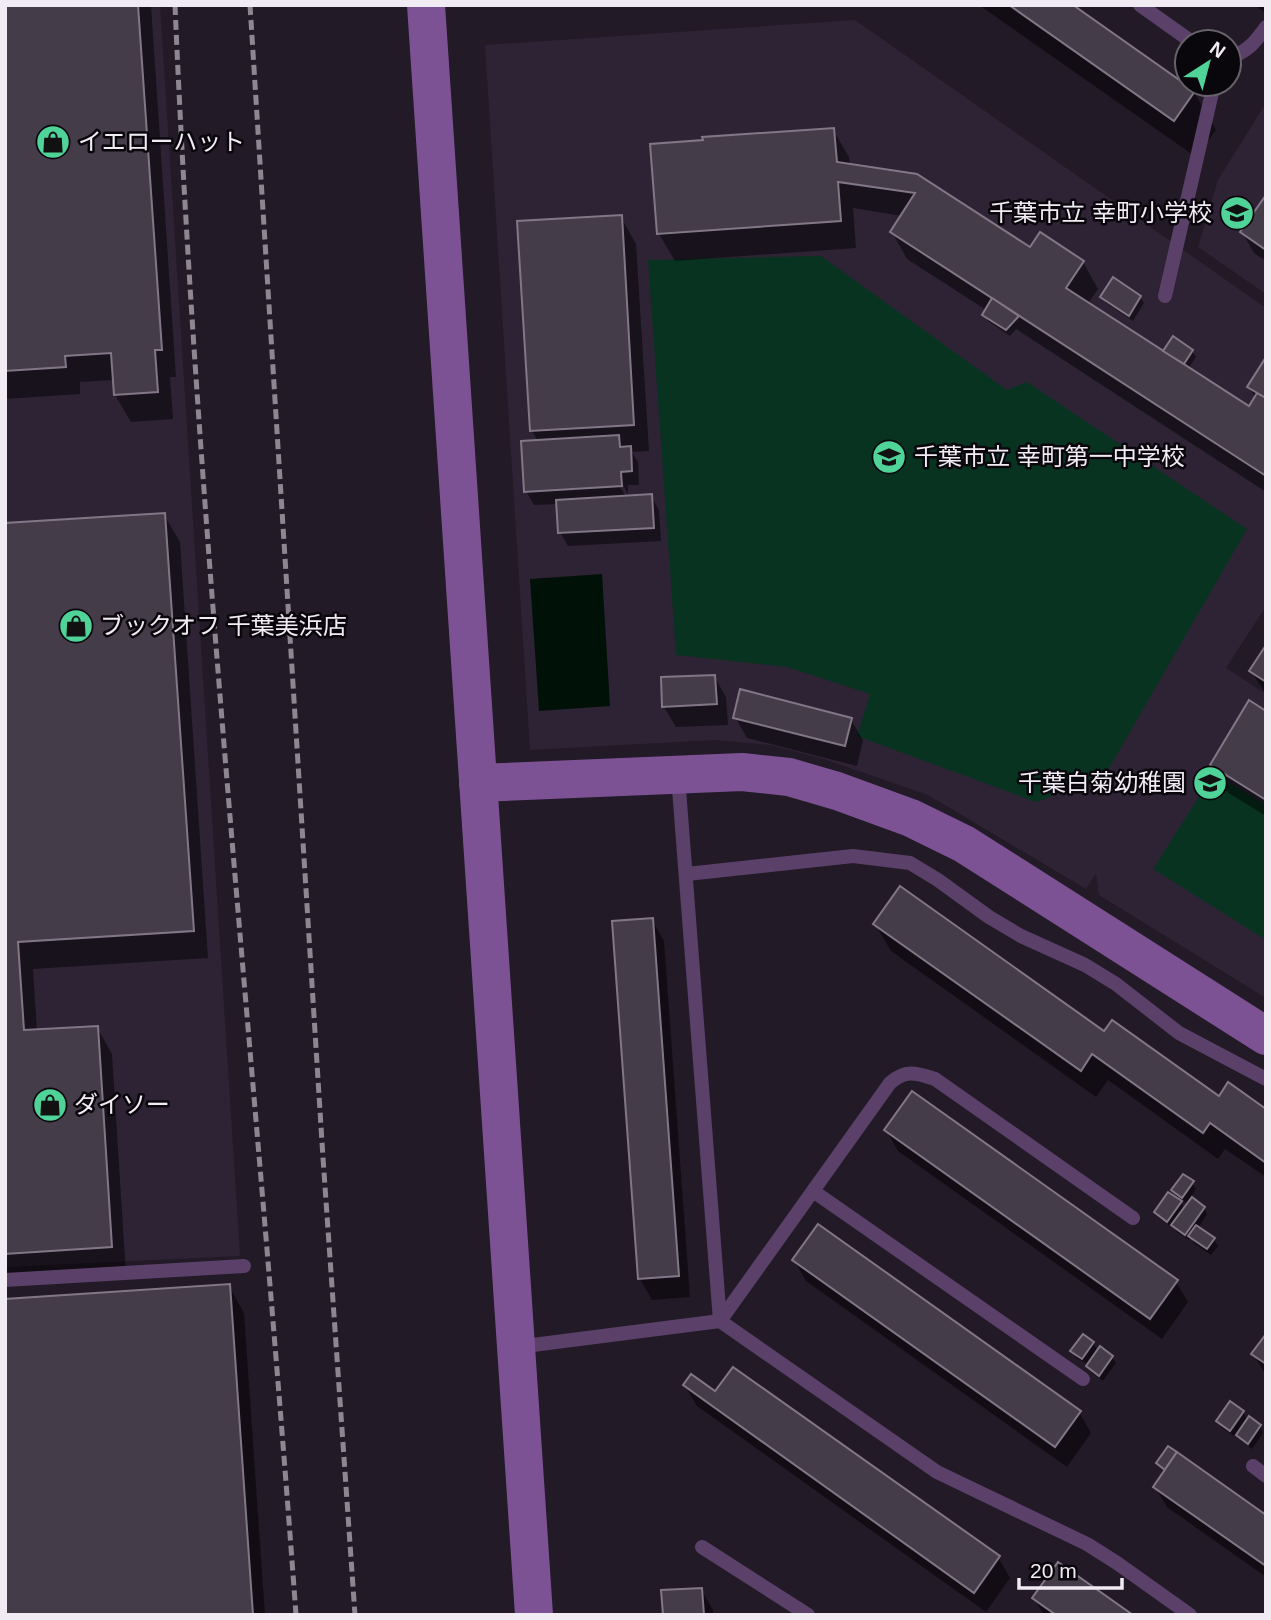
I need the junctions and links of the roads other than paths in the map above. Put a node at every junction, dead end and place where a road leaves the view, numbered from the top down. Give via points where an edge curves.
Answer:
1 (426, 5) edge
2 (1140, 5) edge
3 (1266, 27) edge
4 (1173, 28) edge
5 (1243, 52) edge
6 (1211, 98) edge
7 (1165, 296) dead end
8 (677, 775) junction
9 (478, 783) junction
10 (687, 874) junction
11 (1266, 1036) edge
12 (1266, 1079) edge
13 (813, 1191) junction
14 (1133, 1218) dead end
15 (244, 1266) dead end
16 (5, 1280) edge
17 (720, 1321) junction
18 (517, 1347) junction
19 (1083, 1379) dead end
20 (1253, 1466) dead end
21 (1266, 1476) edge
22 (702, 1547) dead end
23 (534, 1615) edge
24 (808, 1615) edge
25 (1190, 1615) edge

1 - 9 street
2 - 4 lane
3 - 5 lane
6 - 7 lane
8 - 9 street
8 - 10 lane
8 - 11 street via 742,772 789,777 911,818 964,844
9 - 18 street
10 - 12 lane via 853,856 910,863 989,918 1085,965 1179,1033
10 - 17 lane
13 - 14 lane via 890,1083 900,1074 916,1073 935,1079
13 - 17 lane
13 - 19 lane
15 - 16 lane
17 - 18 lane
17 - 25 lane via 937,1472 1087,1544
18 - 23 street
20 - 21 lane
22 - 24 lane

